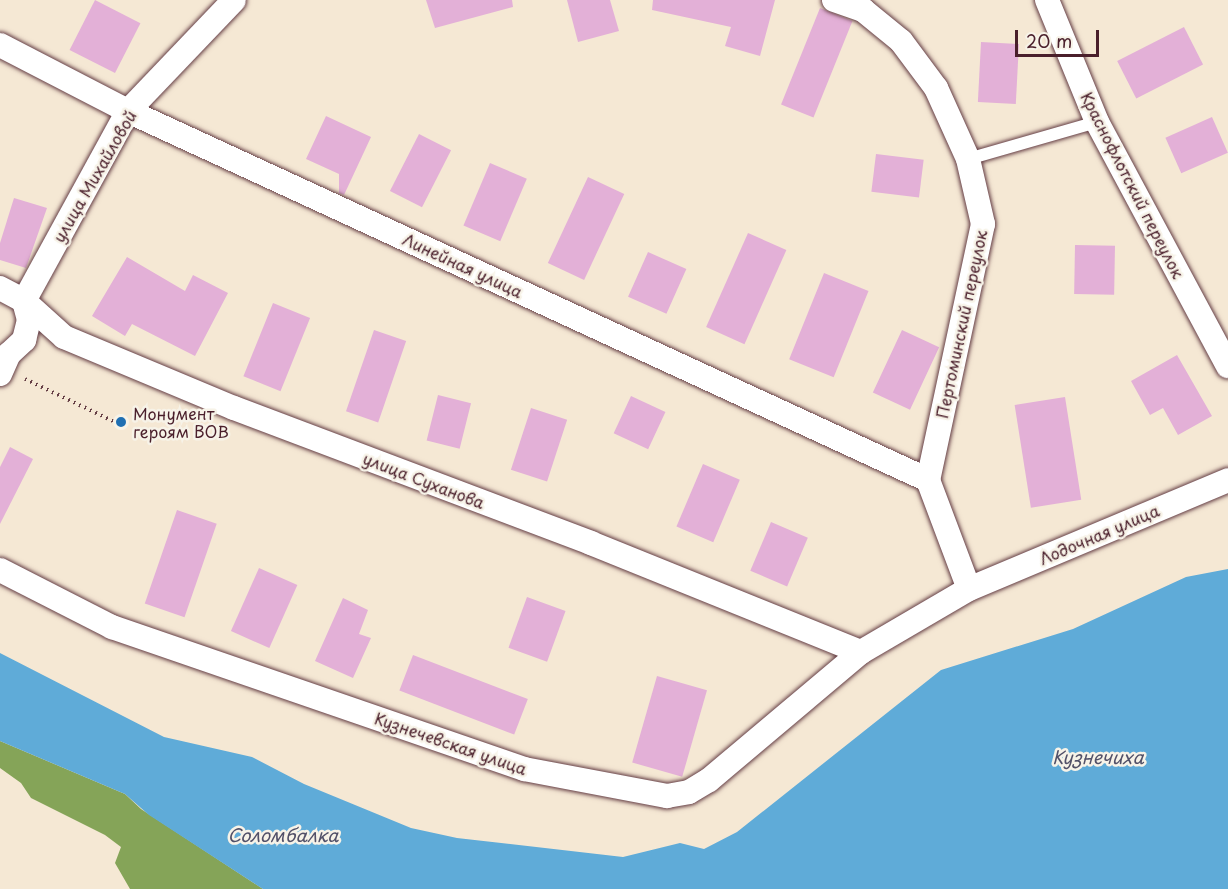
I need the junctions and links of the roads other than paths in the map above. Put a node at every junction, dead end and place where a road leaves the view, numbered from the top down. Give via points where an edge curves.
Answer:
1 (234, 0) edge
2 (834, 0) edge
3 (1047, 0) edge
4 (0, 45) edge
5 (128, 111) junction
6 (1097, 122) junction
7 (968, 159) junction
8 (0, 288) edge
9 (24, 301) junction
10 (1228, 366) edge
11 (1, 371) edge
12 (928, 480) junction
13 (1228, 480) edge
14 (0, 570) edge
15 (969, 589) junction
16 (861, 652) junction

1 - 5 street, улица Михайловой
2 - 7 street, Пертоминский переулок via 863,10 901,41 936,88
3 - 6 street, Краснофлотский переулок
4 - 5 street, Линейная улица
5 - 9 street, улица Михайловой
5 - 12 street, Линейная улица
6 - 7 lane
6 - 10 street, Краснофлотский переулок
7 - 12 street, Пертоминский переулок via 983,224
8 - 9 street, улица Суханова
9 - 11 street via 29,320 24,340
9 - 16 street, улица Суханова via 64,337 234,408 591,543
12 - 15 street
13 - 15 street, Лодочная улица
14 - 16 street, Кузнечевская улица via 112,627 513,766 667,796 689,792 709,780
15 - 16 street, Кузнечевская улица

